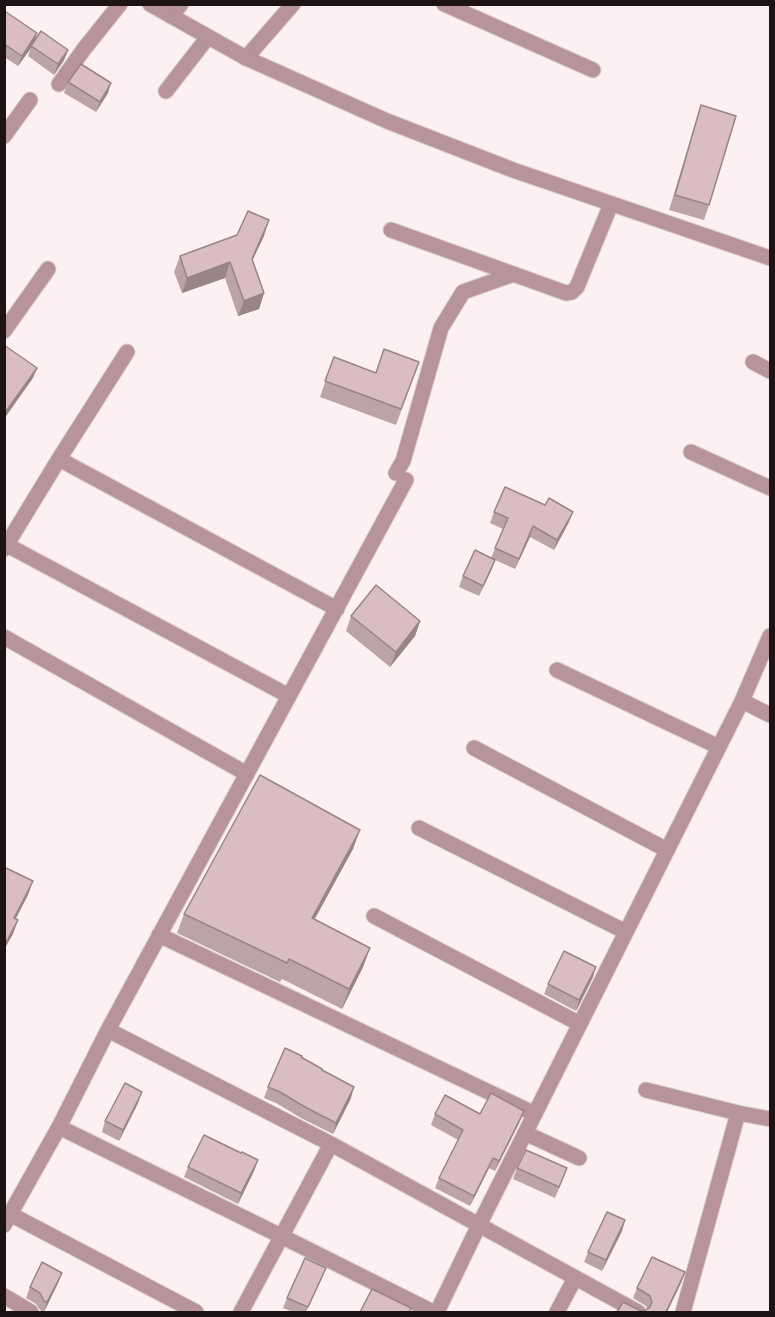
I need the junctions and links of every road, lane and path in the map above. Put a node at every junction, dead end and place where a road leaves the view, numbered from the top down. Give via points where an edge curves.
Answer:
1 (120, 4) edge
2 (150, 4) edge
3 (293, 4) edge
4 (444, 4) edge
5 (176, 10) edge
6 (208, 37) junction
7 (246, 58) junction
8 (593, 70) dead end
9 (59, 84) dead end
10 (166, 91) dead end
11 (30, 100) dead end
12 (4, 136) edge
13 (611, 204) junction
14 (391, 230) dead end
15 (771, 258) edge
16 (48, 269) dead end
17 (514, 274) junction
18 (4, 331) edge
19 (127, 352) dead end
20 (753, 362) dead end
21 (771, 371) edge
22 (691, 452) dead end
23 (59, 459) junction
24 (771, 488) edge
25 (6, 547) edge
26 (338, 609) junction
27 (771, 636) edge
28 (4, 637) edge
29 (557, 670) dead end
30 (289, 696) junction
31 (742, 701) junction
32 (771, 715) edge
33 (719, 747) junction
34 (474, 748) dead end
35 (247, 774) junction
36 (419, 828) dead end
37 (667, 850) junction
38 (374, 916) dead end
39 (626, 932) junction
40 (159, 935) junction
41 (580, 1024) junction
42 (108, 1030) junction
43 (646, 1090) dead end
44 (738, 1113) junction
45 (535, 1114) junction
46 (771, 1119) edge
47 (59, 1127) junction
48 (525, 1133) junction
49 (331, 1144) junction
50 (579, 1158) dead end
51 (7, 1220) edge
52 (479, 1225) junction
53 (281, 1236) junction
54 (575, 1278) junction
55 (4, 1296) edge
56 (31, 1312) edge
57 (196, 1312) edge
58 (241, 1312) edge
59 (435, 1312) edge
60 (557, 1312) edge
61 (638, 1312) edge
62 (683, 1312) edge

1 - 9 street
2 - 5 street
3 - 7 street
4 - 8 street
5 - 6 street
6 - 7 street
6 - 10 street
7 - 13 street via 387,121
11 - 12 street
13 - 15 street
13 - 17 street via 572,292
14 - 17 street
16 - 18 street
17 - 26 street via 463,292 441,328 401,477
19 - 23 street
20 - 21 street
22 - 24 street
23 - 25 street
23 - 26 street
25 - 30 street
26 - 30 street
27 - 31 street
28 - 35 street
29 - 33 street
30 - 35 street
31 - 32 street
31 - 33 street
33 - 37 street
34 - 37 street
35 - 40 street
36 - 39 street
37 - 39 street
38 - 41 street
39 - 41 street
40 - 42 street
40 - 45 street
41 - 45 street
42 - 47 street
42 - 49 street
43 - 44 street
44 - 46 street
44 - 62 street
45 - 48 street
47 - 51 street
47 - 53 street
48 - 50 street
48 - 52 street
49 - 52 street
49 - 53 street
51 - 57 street
52 - 54 street
52 - 59 street
53 - 58 street
53 - 59 street
54 - 60 street
54 - 61 street
55 - 56 street

